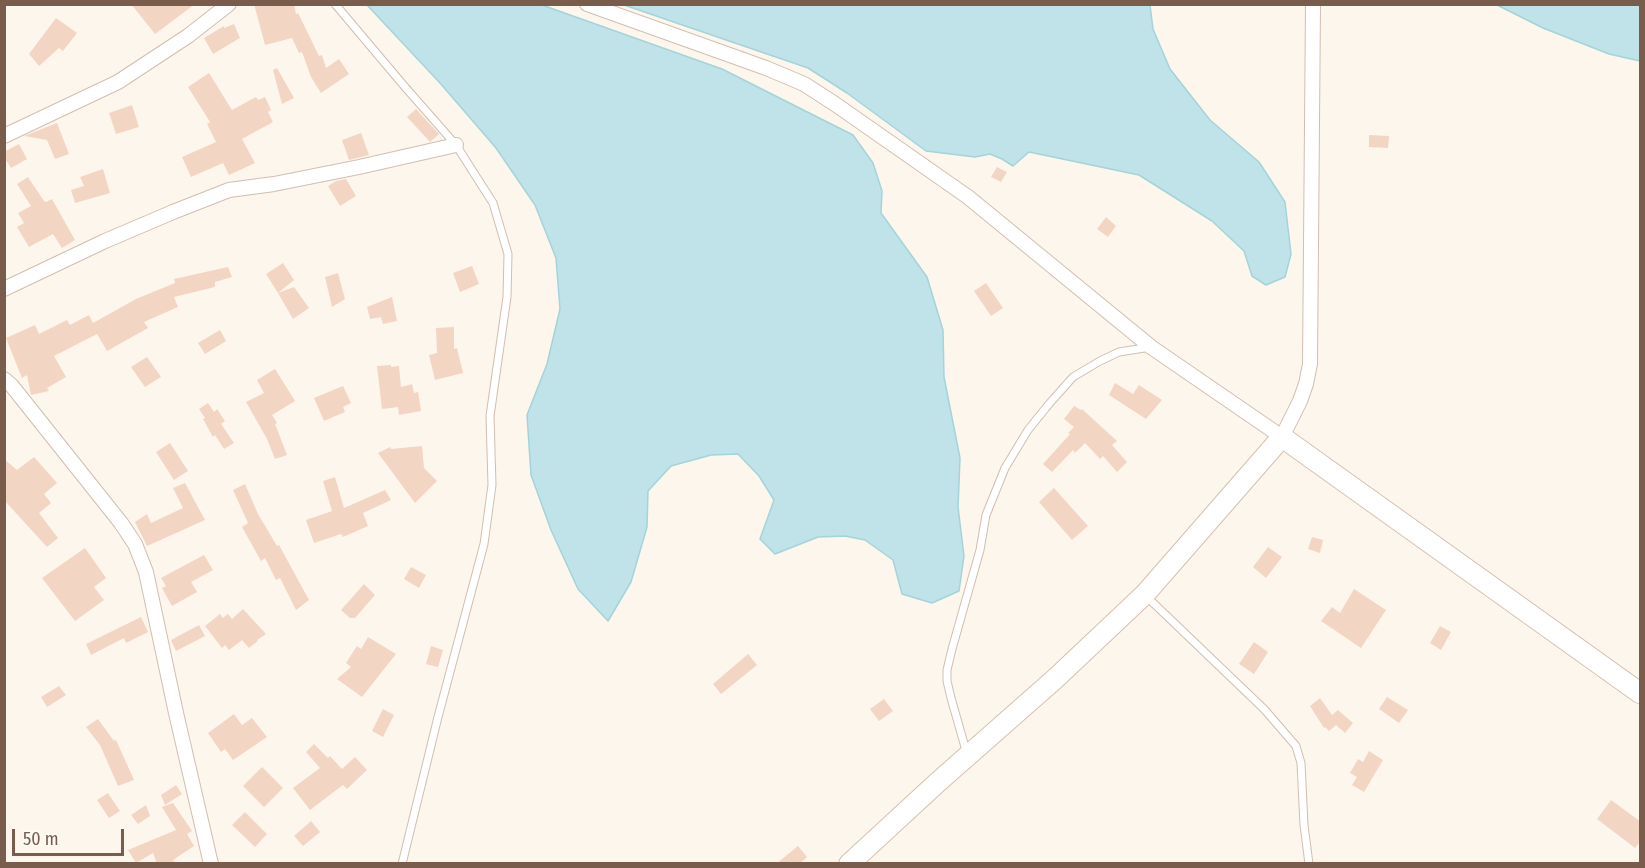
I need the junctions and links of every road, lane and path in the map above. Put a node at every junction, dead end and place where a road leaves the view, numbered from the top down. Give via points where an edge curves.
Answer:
1 (229, 4) edge
2 (335, 4) edge
3 (587, 4) edge
4 (1313, 4) edge
5 (4, 136) edge
6 (456, 146) junction
7 (4, 289) edge
8 (1151, 347) junction
9 (4, 379) edge
10 (1281, 437) junction
11 (1144, 594) junction
12 (1641, 693) edge
13 (968, 756) junction
14 (210, 864) edge
15 (402, 864) edge
16 (849, 864) edge
17 (1309, 864) edge

1 - 5 street via 118,82
2 - 6 lane
3 - 8 street via 804,84 968,197
4 - 10 street via 1310,364 1300,401
6 - 7 street via 348,170 229,190 105,241
6 - 15 lane via 493,203 508,254 507,297 490,416 492,485 484,544
8 - 10 street
8 - 13 lane via 1119,352 1073,377 1028,430 1005,468 986,516 947,670
9 - 14 street via 135,544 146,572
10 - 11 main road
10 - 12 main road
11 - 13 main road
11 - 17 lane via 1264,709 1296,746
13 - 16 main road

